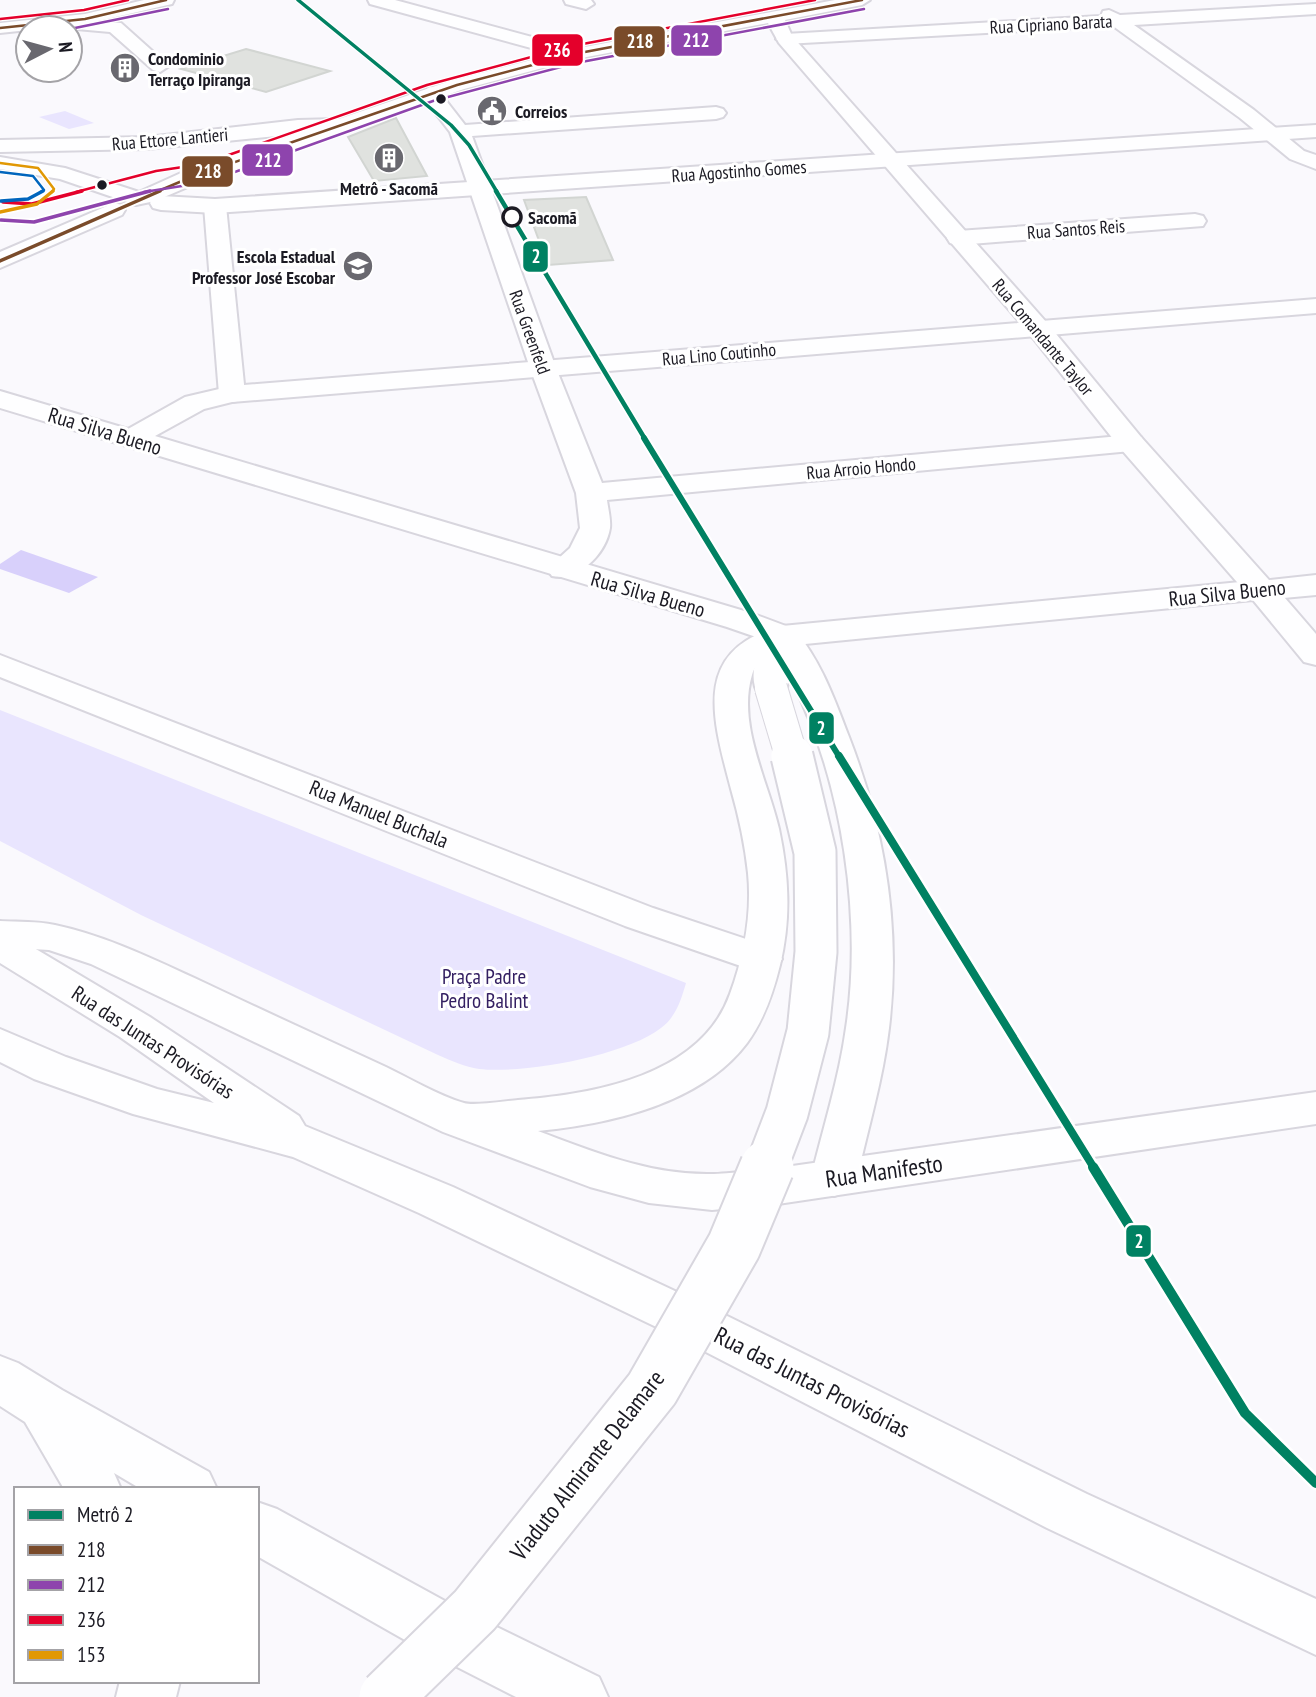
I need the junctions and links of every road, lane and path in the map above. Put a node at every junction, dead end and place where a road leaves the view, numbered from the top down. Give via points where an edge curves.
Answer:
1 (89, 0) edge
2 (166, 0) edge
3 (376, 0) edge
4 (862, 0) edge
5 (1087, 0) edge
6 (1316, 9) edge
7 (79, 14) edge
8 (776, 16) junction
9 (118, 19) junction
10 (1116, 20) junction
11 (84, 21) edge
12 (785, 39) junction
13 (574, 54) junction
14 (160, 66) dead end
15 (430, 93) junction
16 (716, 113) dead end
17 (340, 125) junction
18 (460, 131) junction
19 (1316, 131) edge
20 (1277, 133) junction
21 (0, 146) edge
22 (890, 160) junction
23 (1314, 161) edge
24 (0, 163) edge
25 (479, 190) junction
26 (148, 199) junction
27 (215, 206) junction
28 (114, 210) dead end
29 (1195, 220) dead end
30 (958, 238) junction
31 (0, 261) edge
32 (1316, 306) edge
33 (1038, 328) junction
34 (543, 368) junction
35 (232, 394) junction
36 (0, 399) edge
37 (132, 438) junction
38 (1131, 443) junction
39 (591, 493) junction
40 (564, 569) junction
41 (1316, 584) edge
42 (1261, 590) junction
43 (782, 636) junction
44 (1316, 655) edge
45 (0, 665) edge
46 (0, 934) edge
47 (0, 945) edge
48 (761, 959) junction
49 (0, 1044) edge
50 (1316, 1108) edge
51 (459, 1120) junction
52 (305, 1143) junction
53 (834, 1178) junction
54 (0, 1378) edge
55 (43, 1406) junction
56 (93, 1487) edge
57 (186, 1487) edge
58 (259, 1528) edge
59 (433, 1625) junction
60 (1316, 1628) edge
61 (386, 1697) edge
62 (422, 1697) edge
63 (578, 1697) edge

1 - 7 main road via 90,9
2 - 9 main road
3 - 13 main road
4 - 8 main road
5 - 10 main road
6 - 10 main road, Rua Cipriano Barata
8 - 12 main road, Rua Comandante Taylor
8 - 13 main road
9 - 11 main road
9 - 14 main road
10 - 12 main road, Rua Cipriano Barata
10 - 20 main road
12 - 22 main road, Rua Comandante Taylor
13 - 15 main road
15 - 17 main road
15 - 18 main road, Rua Greenfeld
16 - 18 main road
17 - 21 main road, Rua Ettore Lantieri via 147,143
17 - 26 main road
18 - 25 main road, Rua Greenfeld
19 - 20 main road, Rua Agostinho Gomes
20 - 22 main road, Rua Agostinho Gomes
20 - 23 main road via 1297,155
22 - 25 main road, Rua Agostinho Gomes
22 - 30 main road, Rua Comandante Taylor
24 - 26 main road, Rua Agostinho Gomes
25 - 27 main road, Rua Agostinho Gomes
25 - 34 main road, Rua Greenfeld
26 - 27 main road, Rua Agostinho Gomes
27 - 35 main road
28 - 31 main road
29 - 30 main road, Rua Santos Reis
30 - 33 main road, Rua Comandante Taylor
32 - 33 main road, Rua Lino Coutinho
33 - 34 main road, Rua Lino Coutinho
33 - 38 main road, Rua Comandante Taylor
34 - 35 main road, Rua Lino Coutinho
34 - 39 main road, Rua Greenfeld
35 - 37 main road, Rua Lino Coutinho via 195,403
36 - 37 main road, Rua Silva Bueno
37 - 40 main road, Rua Silva Bueno
38 - 39 main road, Rua Arroio Hondo
38 - 42 main road, Rua Comandante Taylor
39 - 40 main road, Rua Greenfeld via 596,528 583,553
40 - 43 main road, Rua Silva Bueno
41 - 42 main road, Rua Silva Bueno
42 - 43 main road, Rua Silva Bueno
42 - 44 main road, Rua Comandante Taylor
43 - 48 main road via 750,648 737,670 731,696 733,737 757,814 767,875 768,925
43 - 53 main road via 796,651 832,737 857,809 870,877 868,1027
43 - 61 main road, Viaduto Almirante Delamare, bridge via 773,657 771,688 815,852 816,952 808,1032 767,1167 734,1246 652,1389 475,1610
45 - 48 main road, Rua Manuel Buchala via 639,917
46 - 51 main road via 52,937 106,954
47 - 52 main road, Rua das Juntas Provisórias via 135,1027
48 - 51 main road via 751,998 728,1038 689,1070 633,1097 573,1112
49 - 52 main road, Rua das Juntas Provisórias via 50,1068 149,1103
50 - 53 main road, Rua Manifesto
51 - 53 main road, Rua Manifesto via 607,1175 649,1185 712,1192
52 - 60 main road, Rua das Juntas Provisórias via 691,1321 1067,1511
54 - 55 main road
55 - 56 main road
55 - 57 main road
58 - 59 main road
59 - 62 main road
59 - 63 main road

